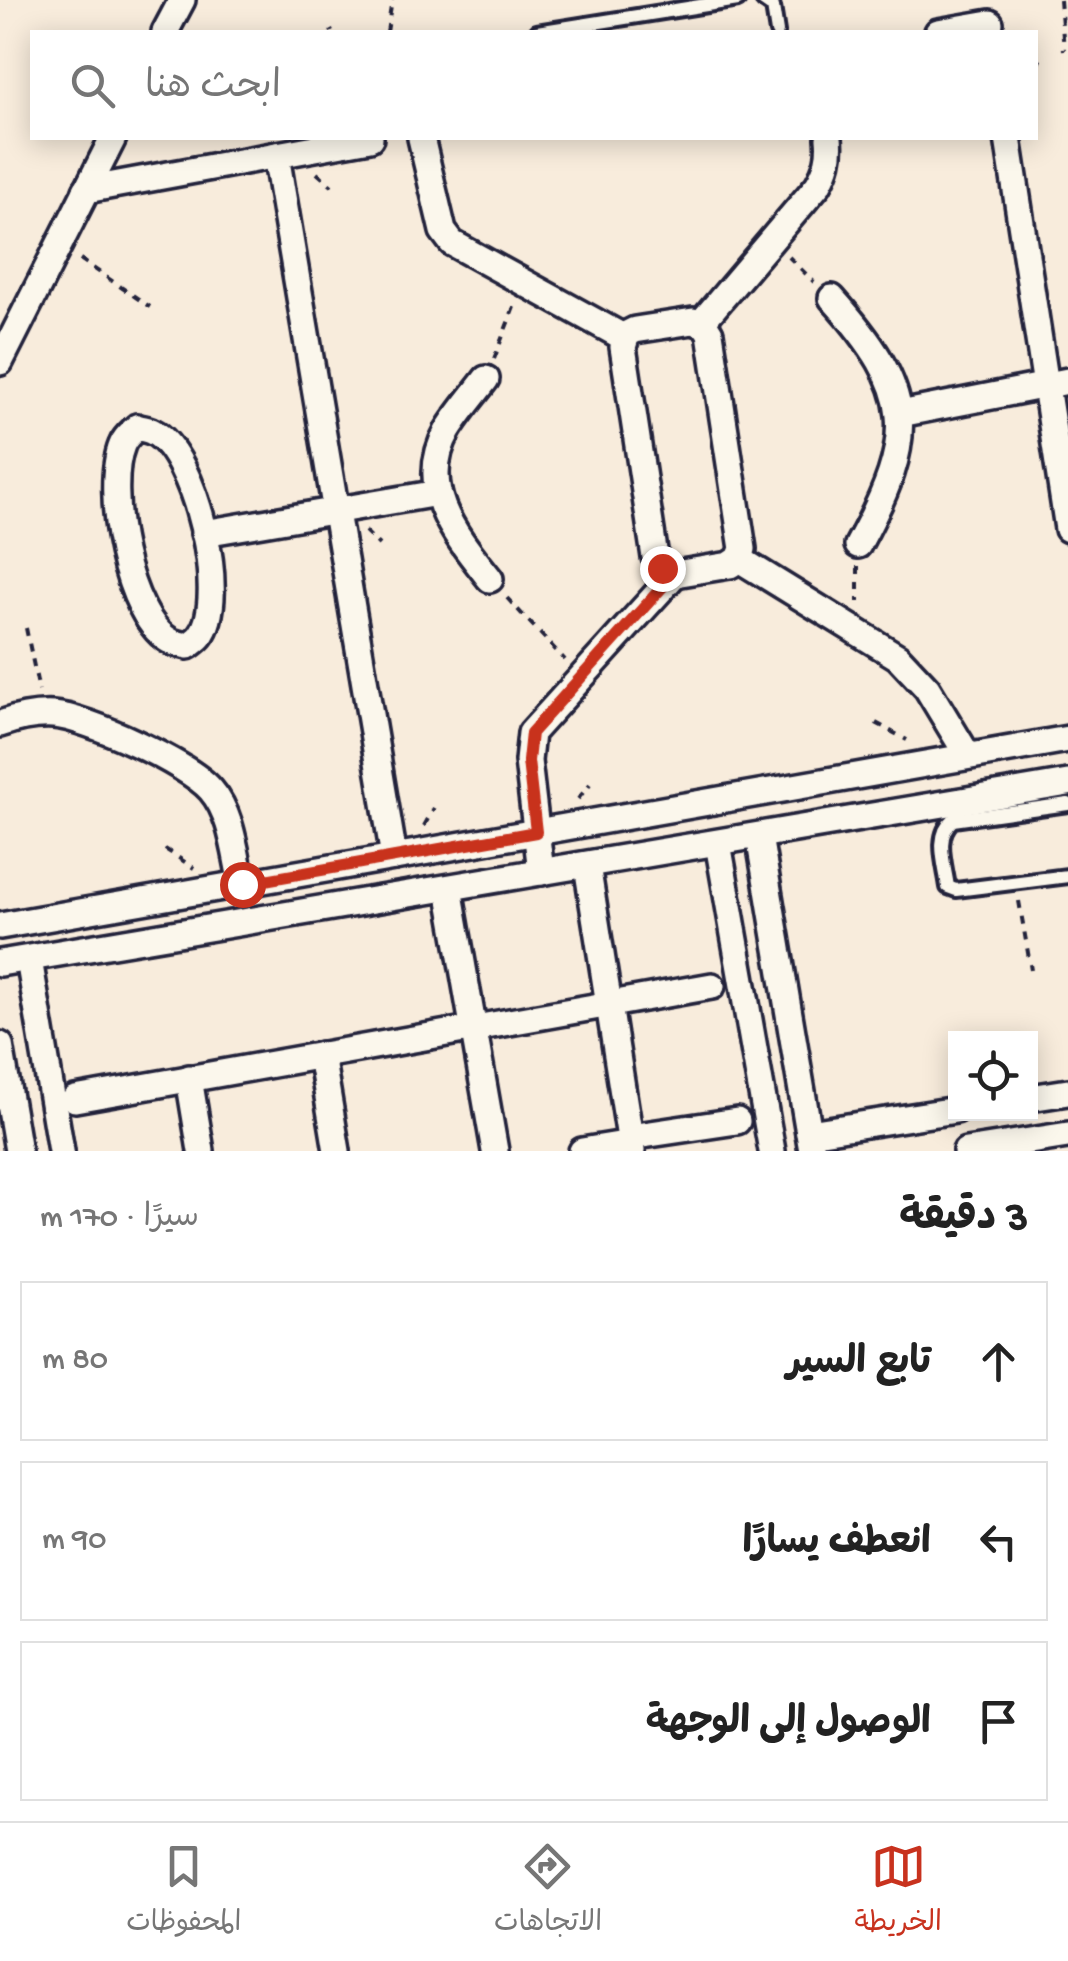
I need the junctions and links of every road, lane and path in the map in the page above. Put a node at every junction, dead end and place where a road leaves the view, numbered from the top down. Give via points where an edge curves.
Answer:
1 (182, 0) edge
2 (392, 0) edge
3 (738, 0) edge
4 (763, 0) edge
5 (1060, 0) edge
6 (993, 18) edge
7 (167, 30) edge
8 (386, 30) edge
9 (550, 30) edge
10 (777, 30) edge
11 (946, 30) edge
12 (1064, 50) dead end
13 (112, 140) edge
14 (353, 140) edge
15 (421, 140) edge
16 (829, 140) edge
17 (1008, 140) edge
18 (287, 148) edge
19 (86, 190) junction
20 (771, 240) junction
21 (59, 245) junction
22 (522, 284) junction
23 (832, 298) joint
24 (150, 307) dead end
25 (701, 322) junction
26 (625, 338) junction
27 (0, 362) edge
28 (486, 379) joint
29 (1057, 383) edge
30 (900, 414) junction
31 (438, 493) junction
32 (336, 511) junction
33 (1068, 529) edge
34 (204, 533) junction
35 (858, 545) joint
36 (739, 559) junction
37 (674, 574) junction
38 (490, 579) joint
39 (26, 628) dead end
40 (858, 632) junction
41 (580, 676) junction
42 (44, 716) junction
43 (0, 724) edge
44 (1068, 738) edge
45 (968, 756) junction
46 (1068, 784) edge
47 (1068, 804) edge
48 (536, 832) junction
49 (759, 836) junction
50 (718, 842) junction
51 (394, 857) junction
52 (586, 865) junction
53 (541, 872) junction
54 (1068, 876) edge
55 (242, 884) junction
56 (1016, 884) junction
57 (449, 888) junction
58 (122, 904) junction
59 (0, 926) edge
60 (126, 942) junction
61 (28, 958) junction
62 (780, 959) junction
63 (0, 963) edge
64 (739, 965) junction
65 (1031, 970) dead end
66 (712, 986) dead end
67 (609, 1004) junction
68 (474, 1028) junction
69 (0, 1045) edge
70 (322, 1055) junction
71 (189, 1078) junction
72 (1068, 1092) edge
73 (1038, 1097) edge
74 (75, 1099) dead end
75 (948, 1112) edge
76 (737, 1120) dead end
77 (1068, 1135) edge
78 (811, 1142) edge
79 (631, 1144) edge
80 (18, 1151) edge
81 (61, 1151) edge
82 (201, 1151) edge
83 (336, 1151) edge
84 (496, 1151) edge
85 (582, 1151) edge
86 (772, 1151) edge
87 (966, 1151) edge

1 - 7 street
2 - 8 path
3 - 9 lane
4 - 10 lane via 774,7
5 - 12 path
6 - 11 street
13 - 19 street
14 - 18 street
15 - 22 street via 442,231
16 - 20 street via 827,170 818,186
17 - 29 street
18 - 19 street
18 - 32 street
19 - 21 street
20 - 23 path
20 - 25 street
21 - 24 path
21 - 27 street
22 - 26 street
22 - 28 path
23 - 30 street via 888,370
25 - 26 street via 635,330
25 - 36 street via 710,334 743,544
26 - 37 street via 655,556
28 - 31 street via 447,432
29 - 30 street
29 - 33 street
30 - 35 street via 896,460
31 - 32 street
31 - 38 street via 447,522
32 - 34 street
32 - 51 street
34 - 34 street via 174,453 155,432 137,428 123,440 116,466 121,546 134,587 170,642 188,646 202,634 210,607
35 - 40 path
36 - 37 street
36 - 40 street
37 - 41 street
38 - 41 path
39 - 42 path
40 - 45 street via 914,671
41 - 48 street via 531,733
42 - 43 street
42 - 55 street via 85,720 195,774 224,812
44 - 45 street
45 - 48 street
46 - 49 street
47 - 56 lane via 953,820 945,828 948,886 965,892
48 - 51 street
48 - 53 street
49 - 50 street
49 - 62 street
50 - 52 street
50 - 64 street
51 - 55 street
52 - 53 street
52 - 67 street
53 - 57 street
54 - 56 lane
55 - 58 street
56 - 65 path
57 - 60 street
57 - 68 street
58 - 59 street
58 - 60 street
60 - 61 street
61 - 63 street
61 - 81 street
62 - 64 street
62 - 78 street
64 - 86 street
66 - 67 street
67 - 68 street
67 - 79 street
68 - 70 street
68 - 84 street
69 - 80 street
70 - 71 street
70 - 83 street
71 - 74 street
71 - 82 street
72 - 73 street
75 - 78 street
76 - 79 street
77 - 87 street
79 - 85 street

